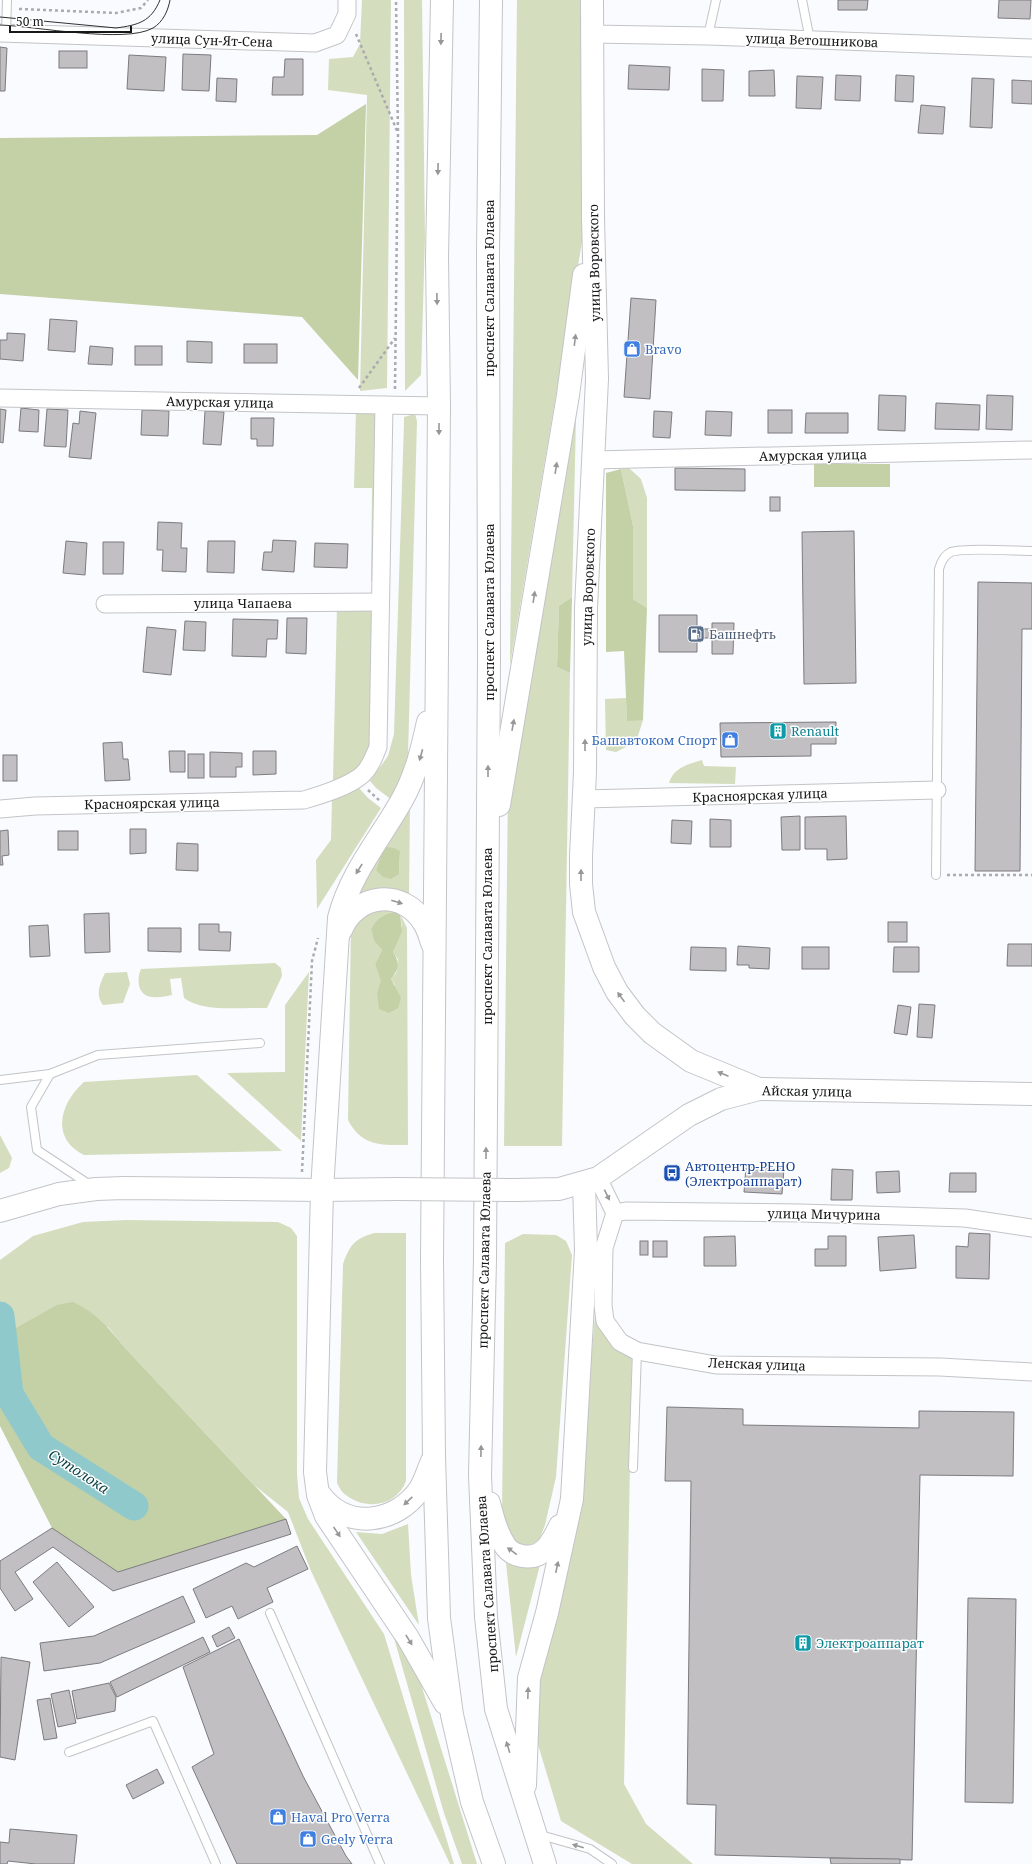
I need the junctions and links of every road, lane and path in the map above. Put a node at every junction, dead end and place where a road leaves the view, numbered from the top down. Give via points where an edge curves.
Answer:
1 (148, 0) edge
2 (347, 0) edge
3 (442, 0) edge
4 (491, 0) edge
5 (592, 0) edge
6 (716, 0) edge
7 (802, 0) edge
8 (7, 4) edge
9 (356, 30) dead end
10 (3, 33) edge
11 (592, 34) junction
12 (708, 36) junction
13 (810, 40) junction
14 (1032, 48) edge
15 (398, 134) dead end
16 (593, 217) junction
17 (395, 338) dead end
18 (0, 398) edge
19 (347, 405) junction
20 (384, 405) junction
21 (439, 406) junction
22 (1032, 450) edge
23 (593, 460) junction
24 (1032, 551) edge
25 (380, 602) junction
26 (105, 604) dead end
27 (438, 676) junction
28 (937, 790) junction
29 (584, 799) junction
30 (0, 809) edge
31 (936, 875) joint
32 (1032, 876) edge
33 (488, 902) junction
34 (337, 941) junction
35 (435, 953) junction
36 (260, 1042) dead end
37 (50, 1074) junction
38 (0, 1080) edge
39 (759, 1089) junction
40 (1032, 1094) edge
41 (591, 1180) junction
42 (96, 1189) junction
43 (322, 1190) junction
44 (0, 1211) edge
45 (615, 1213) junction
46 (1032, 1228) edge
47 (637, 1351) junction
48 (1032, 1372) edge
49 (434, 1456) junction
50 (633, 1468) dead end
51 (480, 1475) junction
52 (315, 1484) junction
53 (572, 1499) junction
54 (270, 1613) dead end
55 (452, 1715) junction
56 (69, 1752) dead end
57 (525, 1802) junction
58 (535, 1833) junction
59 (216, 1864) edge
60 (380, 1864) edge
61 (494, 1864) edge
62 (545, 1864) edge
63 (612, 1864) edge

1 - 8 path via 141,8 116,13
2 - 10 street, улица Сун-Ят-Сена via 347,14 337,35 315,43
3 -> 21 main road via 437,257
33 -> 4 main road, проспект Салавата Юлаева via 488,245
5 - 11 main road, улица Воровского
6 - 12 lane
7 - 13 lane
8 - 10 lane
9 - 15 path via 356,38
11 - 12 street, улица Ветошникова
11 - 16 main road, улица Воровского
12 - 13 street, улица Ветошникова
13 - 14 street, улица Ветошникова
16 - 23 main road, улица Воровского via 597,379
33 -> 16 main road via 501,792 568,395
17 - 19 path
18 - 19 street, Амурская улица
19 - 20 street, Амурская улица
20 - 21 street, Амурская улица
20 - 25 street, Красноярская улица
21 -> 27 main road
22 - 23 street, Амурская улица
29 -> 23 main road, улица Воровского via 586,608
24 - 28 lane via 958,551 951,552 942,561 939,569
25 - 26 street, улица Чапаева
25 - 30 street, Красноярская улица via 378,747 362,775 333,791 304,800
27 -> 34 main road via 414,776 349,889 339,918
27 - 35 main road
28 - 29 street, Красноярская улица
28 - 31 lane
39 -> 29 main road, улица Воровского via 691,1061 669,1046 635,1016 617,992 604,967 584,912 581,884
31 - 32 path
51 -> 33 main road, проспект Салавата Юлаева
34 -> 35 main road via 344,924 358,906 368,901 391,900 404,904 416,912 425,923
34 - 43 main road
35 - 49 main road via 432,1259
36 - 37 lane via 98,1055
37 - 38 lane
37 - 42 lane via 31,1107 37,1150
39 - 40 main road, Айская улица
39 - 41 main road, Айская улица via 721,1099 689,1115
41 - 43 main road, Айская улица, bridge via 559,1189
41 -> 45 street
41 - 53 main road
42 - 43 main road, Айская улица
42 - 44 main road, Айская улица via 59,1194
43 - 52 main road
45 - 46 street, улица Мичурина via 801,1213 964,1218
45 - 47 street, Ленская улица via 604,1248 605,1321 620,1342
47 - 48 street, Ленская улица via 716,1365 940,1367
47 - 50 lane
49 -> 52 main road via 420,1489 410,1501 388,1516 377,1519 353,1518 342,1514 325,1502
49 - 55 main road via 440,1618
53 -> 51 main road via 548,1547 537,1556 522,1556 508,1548 502,1539 495,1525
57 -> 51 main road, проспект Салавата Юлаева via 496,1709 486,1617
52 -> 55 main road via 326,1516 408,1638
57 -> 53 main road via 529,1678 547,1613
54 - 60 lane
55 - 61 main road via 472,1802
56 - 59 lane via 153,1721
57 - 58 main road, проспект Салавата Юлаева
58 - 62 main road, проспект Салавата Юлаева
63 -> 58 lane via 590,1849

